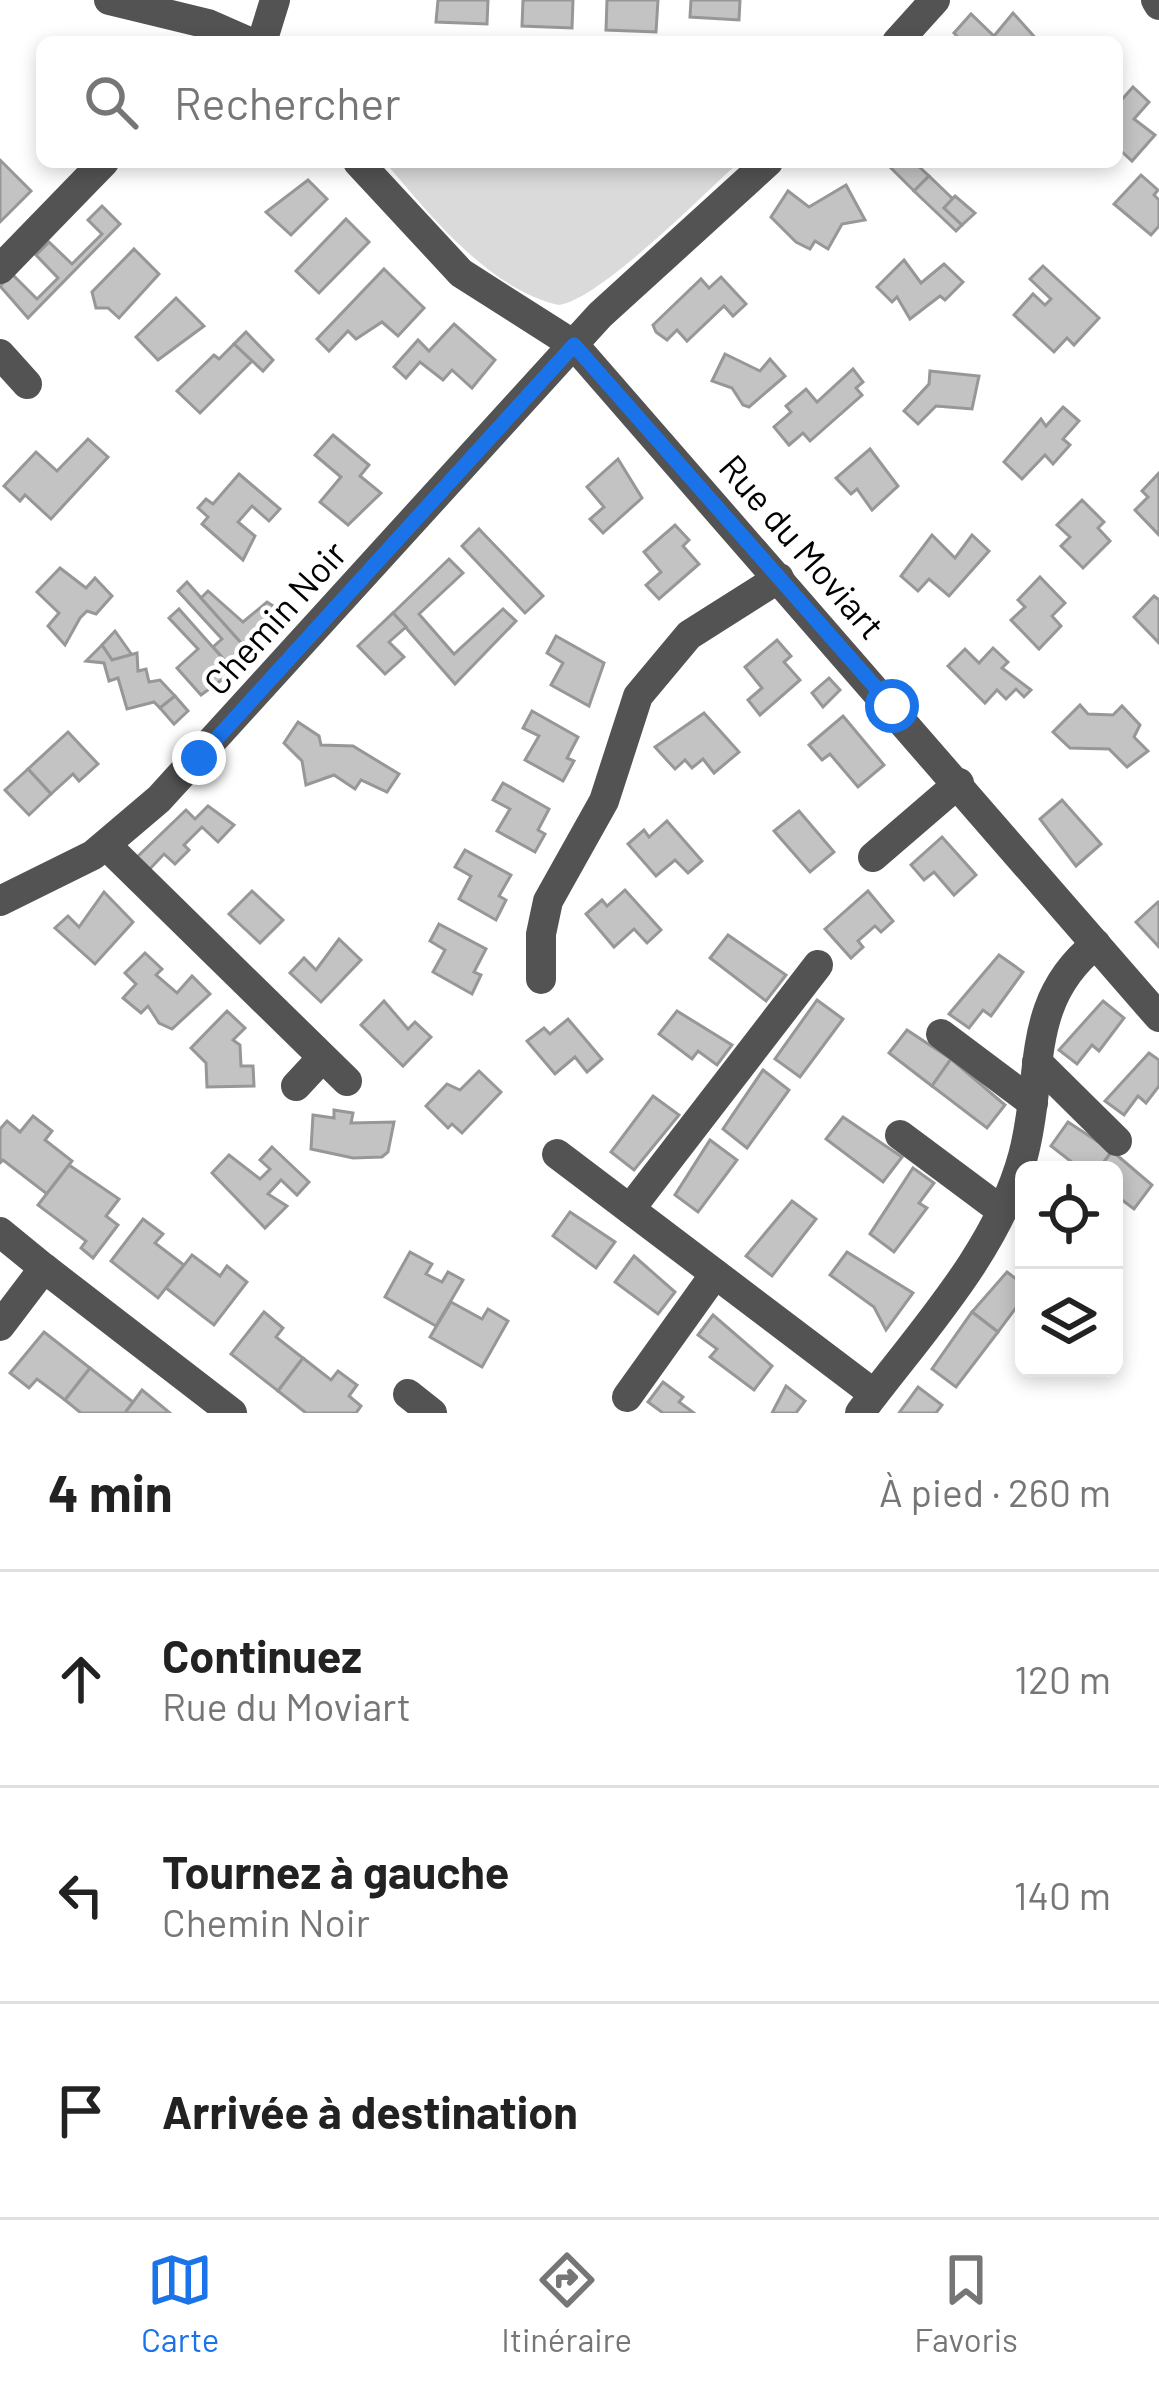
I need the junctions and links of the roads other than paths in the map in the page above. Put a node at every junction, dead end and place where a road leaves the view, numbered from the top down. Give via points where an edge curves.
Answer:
1 (109, 0) edge
2 (275, 0) edge
3 (935, 0) edge
4 (226, 36) edge
5 (264, 36) edge
6 (902, 36) edge
7 (98, 168) edge
8 (364, 168) edge
9 (761, 168) edge
10 (0, 269) edge
11 (574, 345) junction
12 (0, 354) edge
13 (27, 383) dead end
14 (779, 578) junction
15 (959, 784) junction
16 (107, 846) junction
17 (873, 857) dead end
18 (0, 902) edge
19 (1096, 944) junction
20 (818, 965) dead end
21 (542, 980) dead end
22 (1159, 1017) edge
23 (940, 1034) dead end
24 (322, 1058) junction
25 (1037, 1062) junction
26 (347, 1081) dead end
27 (296, 1086) dead end
28 (1033, 1103) junction
29 (900, 1135) dead end
30 (1117, 1141) dead end
31 (557, 1154) dead end
32 (630, 1209) junction
33 (1002, 1211) junction
34 (0, 1232) edge
35 (44, 1268) junction
36 (716, 1274) junction
37 (0, 1326) edge
38 (627, 1397) dead end
39 (867, 1404) edge
40 (232, 1413) edge

1 - 4 street
2 - 5 street
3 - 6 street
7 - 10 street
8 - 11 street, Rue du Moviart via 461,273
9 - 11 street, Chemin Noir
11 - 14 street, Rue du Moviart
11 - 16 street, Chemin Noir via 199,758
12 - 13 street
14 - 15 street, Rue du Moviart
14 - 21 street via 689,635 638,696 597,818 548,901
15 - 17 street
15 - 19 street, Rue du Moviart
16 - 18 street, Chemin Noir
16 - 24 street
19 - 22 street, Rue du Moviart
19 - 25 street via 1056,987
20 - 32 street
23 - 28 street
24 - 26 street
24 - 27 street
25 - 28 street
25 - 30 street
28 - 33 street
29 - 33 street
31 - 32 street
32 - 36 street
33 - 39 street
34 - 35 street
35 - 37 street
35 - 40 street
36 - 38 street
36 - 39 street

